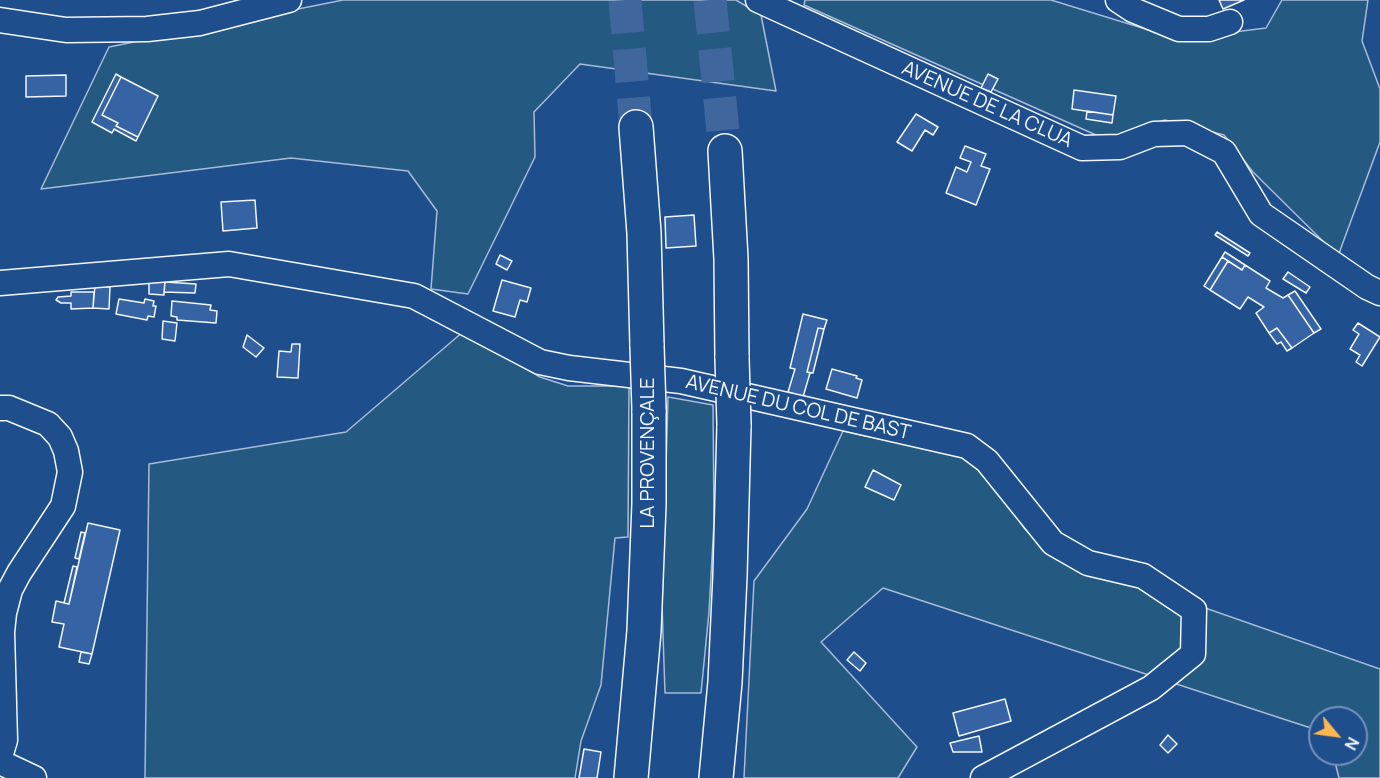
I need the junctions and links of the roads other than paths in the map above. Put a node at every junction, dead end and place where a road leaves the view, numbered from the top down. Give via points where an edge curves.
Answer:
1 (289, 0) edge
2 (758, 0) edge
3 (1118, 0) edge
4 (783, 5) edge
5 (0, 20) edge
6 (1230, 22) dead end
7 (636, 127) tunnel mouth
8 (725, 151) tunnel mouth
9 (0, 283) edge
10 (1380, 293) edge
11 (0, 408) edge
12 (0, 757) edge
13 (0, 762) edge
14 (34, 778) edge
15 (631, 778) edge
16 (716, 778) edge
17 (983, 778) edge

1 - 5 street via 200,23 147,29 66,30
2 - 4 street, AVENUE DE LA CLUA
3 - 6 street via 1179,29 1209,29
4 - 10 street, AVENUE DE LA CLUA via 1082,148 1120,147 1154,134 1187,133 1224,152 1261,214
7 - 15 highway, LA PROVENÇALE, bridge via 644,233 649,504 644,631
8 - 16 highway, bridge via 734,425 730,576
9 - 17 street, AVENUE DU COL DE BAST via 229,264 414,296 540,362 681,381 967,446 987,461 1053,543 1088,563 1143,576 1194,610 1193,654 1151,688
11 - 12 street via 48,424 66,450 70,472 63,506 19,573 4,612 5,740
13 - 14 street

